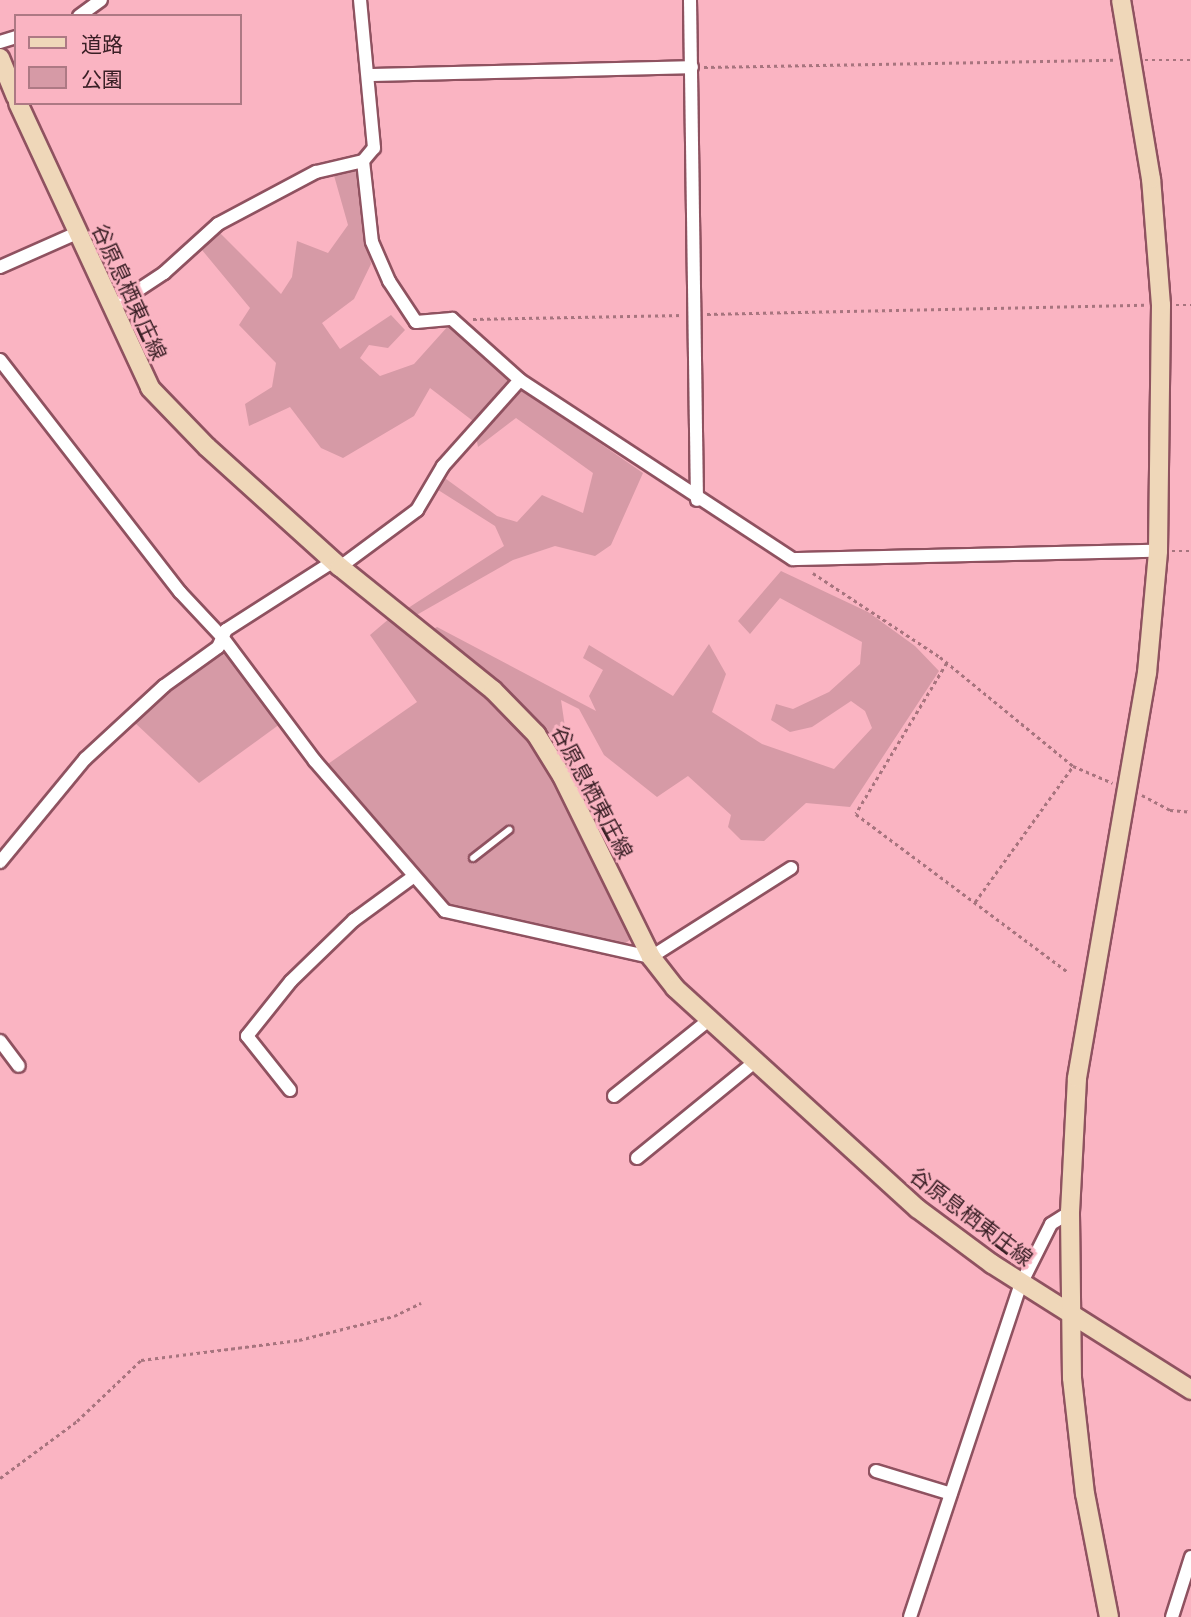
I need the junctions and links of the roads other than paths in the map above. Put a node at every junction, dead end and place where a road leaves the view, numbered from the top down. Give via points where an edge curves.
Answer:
1 (101, 0) edge
2 (360, 0) edge
3 (690, 0) edge
4 (1121, 0) edge
5 (82, 14) edge
6 (0, 58) edge
7 (692, 67) junction
8 (368, 75) junction
9 (14, 92) edge
10 (19, 105) edge
11 (363, 161) junction
12 (76, 233) junction
13 (0, 267) edge
14 (111, 308) junction
15 (0, 359) edge
16 (520, 380) junction
17 (697, 499) junction
18 (1158, 551) junction
19 (337, 564) junction
20 (223, 638) junction
21 (509, 830) dead end
22 (473, 858) dead end
23 (0, 862) edge
24 (791, 868) dead end
25 (413, 877) junction
26 (651, 957) junction
27 (710, 1019) junction
28 (0, 1041) edge
29 (756, 1061) junction
30 (19, 1066) dead end
31 (290, 1090) dead end
32 (614, 1096) dead end
33 (637, 1158) dead end
34 (1070, 1212) junction
35 (1021, 1283) junction
36 (1071, 1315) junction
37 (1191, 1390) edge
38 (876, 1471) dead end
39 (951, 1494) junction
40 (1191, 1557) edge
41 (910, 1617) edge
42 (1110, 1617) edge
43 (1172, 1617) edge

1 - 5 street
2 - 8 street
3 - 7 street
4 - 18 main road via 1151,179 1161,305
6 - 9 main road
7 - 8 street
7 - 17 street
8 - 11 street via 374,148
10 - 12 main road, 谷原息栖東庄線
11 - 14 street via 316,172 218,224 164,273
11 - 16 street via 372,243 389,281 416,322 452,319
12 - 13 street
12 - 14 main road, 谷原息栖東庄線
14 - 19 main road, 谷原息栖東庄線 via 150,387 207,447
15 - 20 street via 180,592
16 - 17 street
16 - 19 street via 443,466 417,510
17 - 18 street via 793,559
18 - 34 main road via 1147,673 1077,1078
19 - 20 street via 226,630
19 - 26 main road, 谷原息栖東庄線 via 493,690 536,734 562,776
20 - 23 street via 85,759
20 - 25 street via 315,761
21 - 22 lane
24 - 26 street
25 - 26 street via 445,911
25 - 31 street via 354,920 291,981 247,1036
26 - 27 main road, 谷原息栖東庄線 via 675,988
27 - 29 main road, 谷原息栖東庄線
27 - 32 street
28 - 30 street
29 - 33 street
29 - 35 main road, 谷原息栖東庄線 via 918,1209
34 - 35 street via 1051,1224
34 - 36 main road
35 - 36 main road, 谷原息栖東庄線
35 - 39 street
36 - 37 main road, 谷原息栖東庄線
36 - 42 main road via 1085,1494
38 - 39 street
39 - 41 street
40 - 43 street

